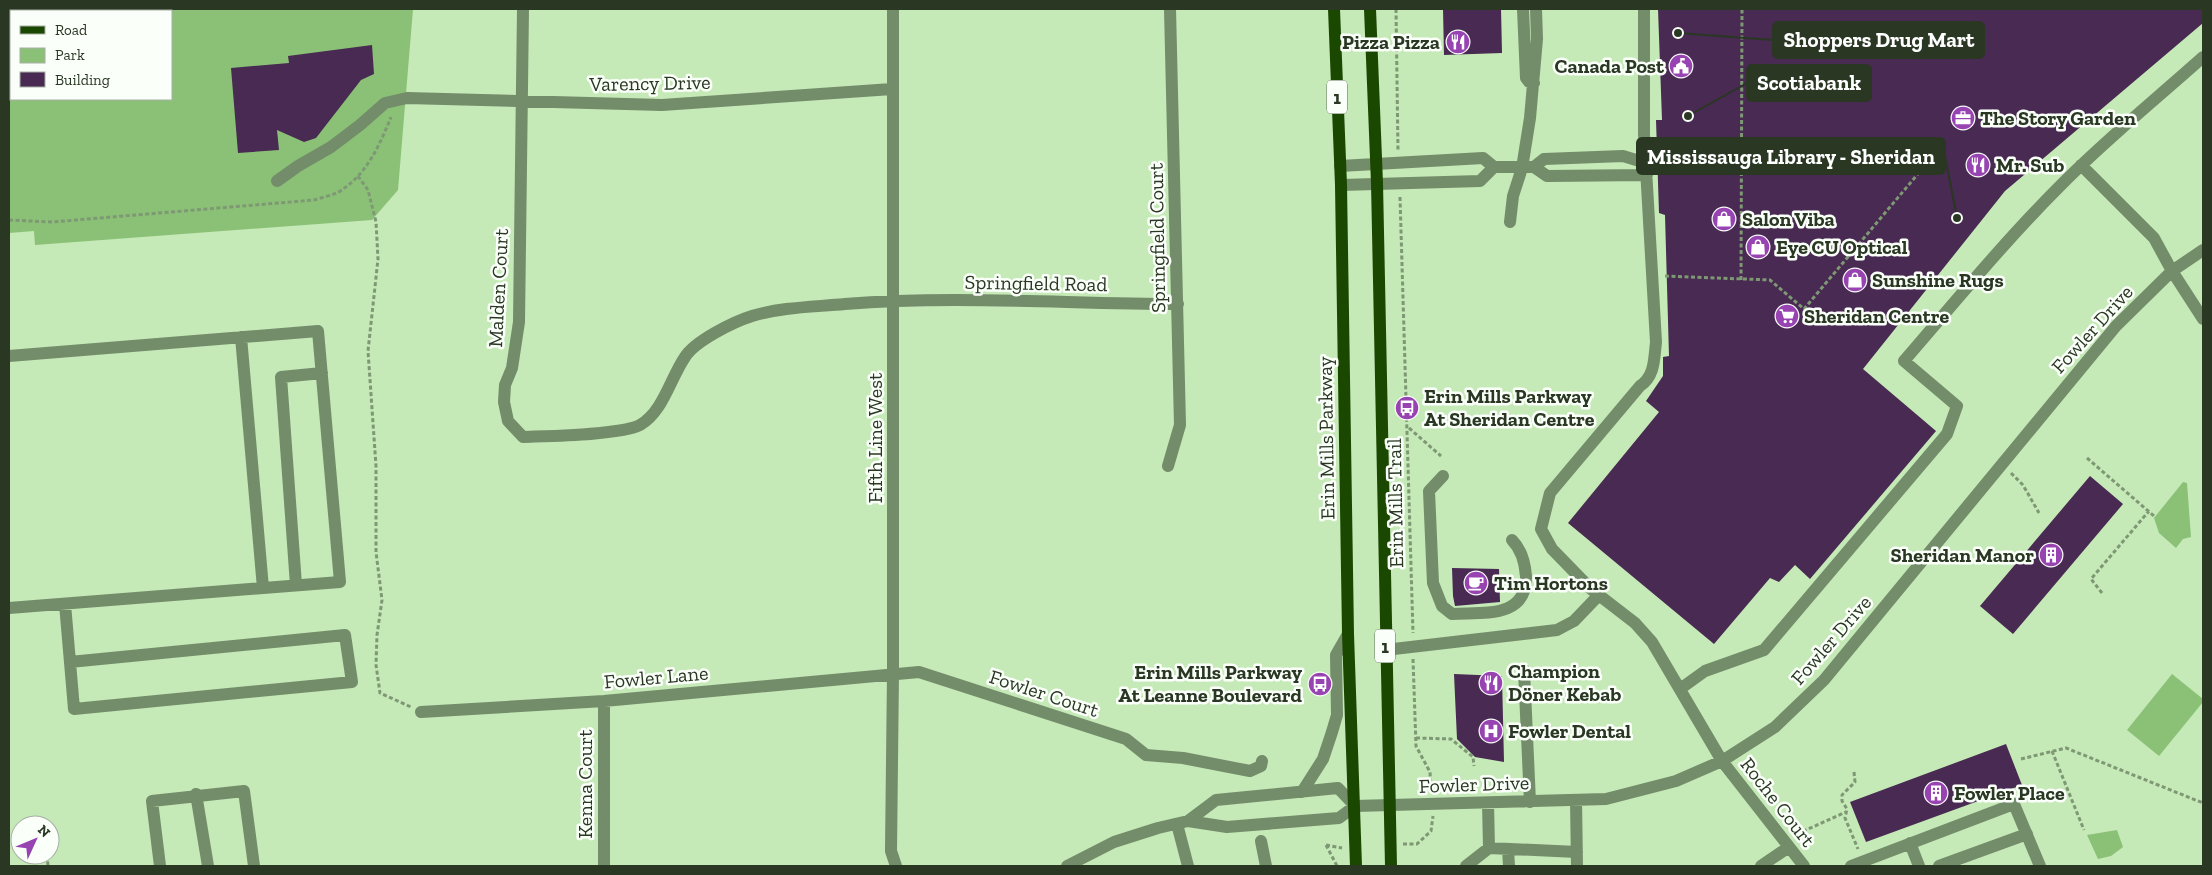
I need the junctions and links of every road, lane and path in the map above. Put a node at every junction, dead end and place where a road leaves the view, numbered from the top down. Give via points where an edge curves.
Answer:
1 (523, 9) edge
2 (893, 9) edge
3 (1170, 9) edge
4 (1334, 9) edge
5 (1370, 9) edge
6 (1396, 9) edge
7 (1523, 9) edge
8 (1536, 9) edge
9 (1644, 9) edge
10 (1742, 9) edge
11 (2203, 57) edge
12 (1534, 82) junction
13 (892, 89) junction
14 (407, 98) junction
15 (522, 101) junction
16 (1398, 149) dead end
17 (1741, 163) junction
18 (1376, 164) junction
19 (2081, 165) junction
20 (1340, 166) junction
21 (1494, 167) junction
22 (1528, 168) junction
23 (1647, 169) junction
24 (358, 176) junction
25 (277, 181) dead end
26 (1377, 184) junction
27 (1340, 185) junction
28 (1400, 204) dead end
29 (9, 220) edge
30 (1510, 222) dead end
31 (2203, 250) edge
32 (2172, 271) junction
33 (1651, 278) junction
34 (1741, 280) junction
35 (894, 300) junction
36 (1178, 304) junction
37 (2203, 319) edge
38 (241, 337) junction
39 (9, 356) edge
40 (322, 373) junction
41 (1408, 428) junction
42 (1441, 456) dead end
43 (2087, 458) dead end
44 (2002, 464) junction
45 (1168, 466) dead end
46 (1443, 476) dead end
47 (2149, 511) junction
48 (2039, 513) dead end
49 (2154, 516) dead end
50 (1512, 540) dead end
51 (296, 585) junction
52 (263, 588) junction
53 (2102, 593) dead end
54 (1598, 596) junction
55 (65, 604) junction
56 (9, 608) edge
57 (1412, 621) dead end
58 (1348, 634) junction
59 (1385, 650) junction
60 (1414, 660) dead end
61 (70, 662) junction
62 (1524, 670) dead end
63 (893, 673) junction
64 (1680, 689) junction
65 (604, 701) junction
66 (421, 712) joint
67 (1416, 738) junction
68 (2052, 751) junction
69 (2021, 759) dead end
70 (1262, 761) dead end
71 (1722, 761) junction
72 (1474, 766) dead end
73 (1430, 772) dead end
74 (1854, 772) dead end
75 (1302, 792) junction
76 (196, 794) junction
77 (1576, 800) junction
78 (1530, 802) junction
79 (1488, 803) junction
80 (2203, 803) edge
81 (1355, 806) junction
82 (1390, 806) junction
83 (1846, 812) junction
84 (1433, 816) dead end
85 (1183, 822) junction
86 (2084, 830) dead end
87 (2026, 834) junction
88 (1261, 841) dead end
89 (1910, 843) junction
90 (1417, 844) dead end
91 (1786, 844) junction
92 (1341, 848) dead end
93 (1489, 848) junction
94 (1508, 849) junction
95 (1577, 852) junction
96 (1086, 862) edge
97 (1872, 862) edge
98 (160, 866) edge
99 (208, 866) edge
100 (254, 866) edge
101 (604, 866) edge
102 (896, 866) edge
103 (1067, 866) edge
104 (1188, 866) edge
105 (1266, 866) edge
106 (1338, 866) edge
107 (1356, 866) edge
108 (1391, 866) edge
109 (1466, 866) edge
110 (1509, 866) edge
111 (1578, 866) edge
112 (1761, 866) edge
113 (1804, 866) edge
114 (1851, 866) edge
115 (1919, 866) edge
116 (1939, 866) edge
117 (2040, 866) edge

1 - 15 street, Malden Court
2 - 13 street, Fifth Line West
3 - 36 street, Springfield Court
4 - 20 main road, Erin Mills Parkway / 1
5 - 18 main road, 1
6 - 16 path
7 - 12 street via 1526,78
8 - 12 street
9 - 23 street, Roche Court
10 - 17 path
11 - 19 street
12 - 22 street
13 - 15 street, Varency Drive via 662,105
13 - 35 street, Fifth Line West
14 - 15 street, Varency Drive
14 - 24 path via 391,116 372,158
14 - 25 street, Varency Drive via 385,103 331,147
15 - 35 street, Malden Court via 519,322 512,368 504,385 504,402 508,421 523,437 639,426 656,412 686,355 723,327 752,316 789,308
17 - 23 path
17 - 34 path
17 - 34 path via 1933,156 1804,309 1770,280
18 - 20 street
18 - 21 street via 1483,158
18 - 26 main road, 1
19 - 32 street via 2154,238
19 - 64 street via 2008,239 1904,360 1957,406 1946,434 1764,650 1705,671
20 - 27 main road, Erin Mills Parkway / 1
21 - 22 street
21 - 26 street via 1480,181
22 - 23 street via 1547,176
22 - 23 street via 1544,159 1623,156
22 - 30 street via 1513,196
23 - 33 street, Roche Court
24 - 29 path via 342,190 314,200 52,222
24 - 66 path via 368,190 376,222 378,259 368,351 376,466 376,552 382,600 376,665 380,693
26 - 27 street
26 - 59 main road, 1
27 - 58 main road, Erin Mills Parkway / 1
28 - 41 path, Erin Mills Trail
31 - 32 street, Fowler Drive
32 - 37 street
32 - 44 street, Fowler Drive via 2116,326
33 - 34 path
33 - 54 street, Roche Court via 1656,342 1652,372 1550,493 1541,529 1552,549
35 - 36 street, Springfield Road
35 - 63 street, Fifth Line West
36 - 45 street, Springfield Court via 1180,425
38 - 39 street
38 - 40 street via 318,331
38 - 52 street
40 - 51 street via 281,377
40 - 51 street via 340,582
41 - 42 path
41 - 57 path, Erin Mills Trail
43 - 47 path
44 - 48 path via 2023,485
44 - 71 street, Fowler Drive via 1824,680 1776,727
46 - 50 street via 1429,491 1433,583 1442,606 1452,614 1508,610 1521,600 1526,581 1525,564
47 - 49 path
47 - 53 path via 2091,579
51 - 52 street
52 - 55 street
54 - 59 street via 1574,620 1557,630
54 - 64 street, Roche Court via 1635,624 1652,642
55 - 56 street
55 - 61 street
58 - 75 street via 1336,655 1336,715 1332,732 1323,758
58 - 81 main road, Erin Mills Parkway / 1
59 - 82 main road, 1
60 - 67 path
61 - 61 street via 74,709 352,682 345,635
62 - 78 street
63 - 65 street, Fowler Lane
63 - 70 street, Fowler Court via 919,672 1126,740 1146,755 1183,758 1250,771 1261,766
63 - 102 street, Fifth Line West via 891,851
64 - 71 street, Roche Court
65 - 66 street, Fowler Lane
65 - 101 street, Kenna Court
67 - 72 path via 1451,739 1473,757
67 - 73 path via 1416,746
68 - 69 path
68 - 80 path via 2066,748
68 - 86 path
71 - 77 street, Fowler Drive via 1667,783 1606,799
71 - 91 street, Roche Court
74 - 83 path via 1855,782 1842,795
75 - 81 street via 1338,788
75 - 85 street via 1216,800
76 - 98 street via 152,800
76 - 99 street
76 - 100 street via 244,791
77 - 78 street, Fowler Drive
77 - 95 street
78 - 79 street, Fowler Drive
79 - 82 street, Fowler Drive
79 - 93 street
81 - 82 street, Fowler Drive
81 - 85 street via 1339,818 1227,827
81 - 107 main road, Erin Mills Parkway / 1
82 - 108 main road, 1
83 - 91 path
83 - 97 path via 1845,818
84 - 90 path via 1431,831
85 - 96 street via 1114,842
85 - 104 street
87 - 89 street via 2014,804
87 - 116 street
87 - 117 street
88 - 105 street
89 - 97 street
89 - 115 street
91 - 112 street
91 - 113 street, Roche Court
92 - 106 path via 1326,845
93 - 94 street
93 - 109 street
94 - 95 street
94 - 110 street
95 - 111 street
96 - 103 street
97 - 114 street

